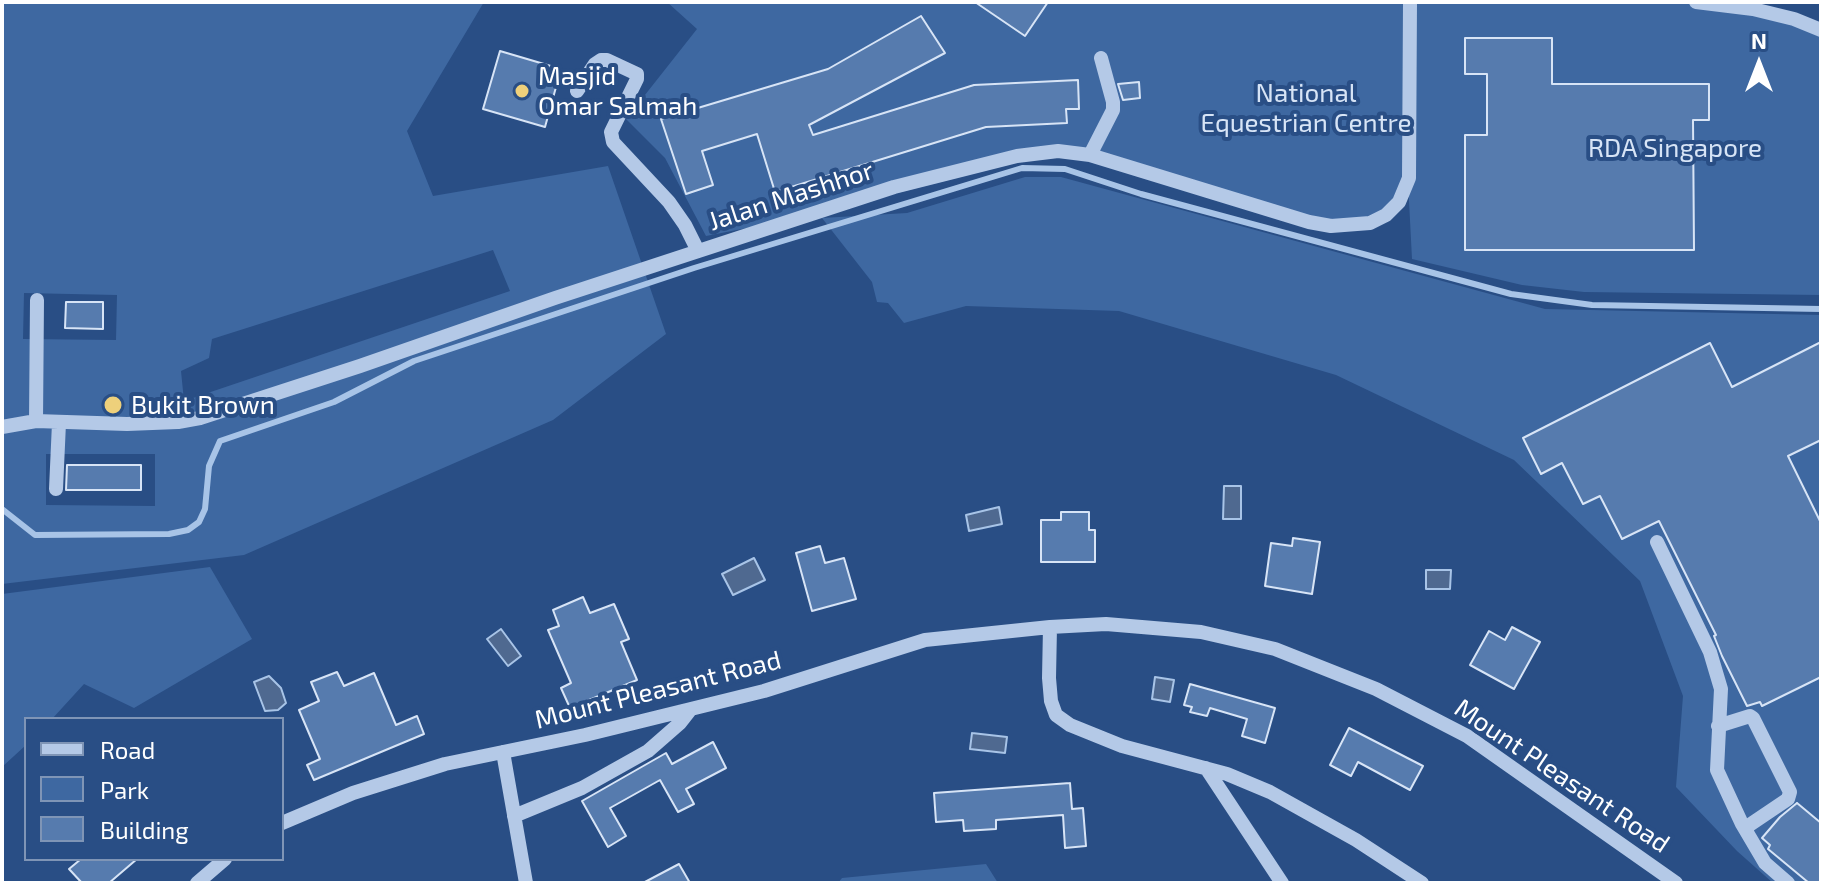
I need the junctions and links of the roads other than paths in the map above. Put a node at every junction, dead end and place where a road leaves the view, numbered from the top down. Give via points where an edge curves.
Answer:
1 (1410, 2) edge
2 (1696, 2) edge
3 (1821, 30) edge
4 (1101, 58) dead end
5 (577, 91) dead end
6 (1090, 155) junction
7 (698, 251) junction
8 (37, 300) dead end
9 (36, 421) junction
10 (59, 423) junction
11 (2, 427) edge
12 (56, 489) dead end
13 (1657, 542) dead end
14 (1050, 627) junction
15 (691, 709) junction
16 (1718, 726) junction
17 (503, 752) junction
18 (1206, 768) junction
19 (514, 816) junction
20 (284, 822) edge
21 (1745, 828) junction
22 (223, 861) edge
23 (1392, 863) junction
24 (197, 883) edge
25 (526, 883) edge
26 (1282, 883) edge
27 (1410, 883) edge
28 (1422, 883) edge
29 (1676, 883) edge
30 (1788, 883) edge

1 - 6 street, Jalan Mashhor via 1409,178 1399,202 1370,223 1309,222
2 - 3 street via 1753,9
4 - 6 street via 1113,110
5 - 7 street via 601,60 637,74 611,132 613,142 669,202
6 - 7 street, Jalan Mashhor via 1058,151 996,161 894,187
7 - 10 street, Jalan Mashhor via 200,418
8 - 9 street
9 - 10 street, Jalan Mashhor
9 - 11 street, Jalan Mashhor
10 - 12 street
13 - 16 street via 1710,652 1721,689
14 - 15 street, Mount Pleasant Road via 925,640
14 - 18 street via 1049,678 1056,715 1122,746
14 - 29 street, Mount Pleasant Road via 1106,624 1201,632 1275,649 1376,689 1467,736
15 - 17 street, Mount Pleasant Road
15 - 19 street via 648,751 582,788
16 - 21 street via 1716,768
16 - 21 street via 1753,718 1790,792 1788,799
17 - 19 street
17 - 20 street, Mount Pleasant Road via 366,789
18 - 23 street via 1270,792
18 - 26 street
19 - 25 street
21 - 30 street via 1765,863
22 - 24 street
23 - 27 street
23 - 28 street

